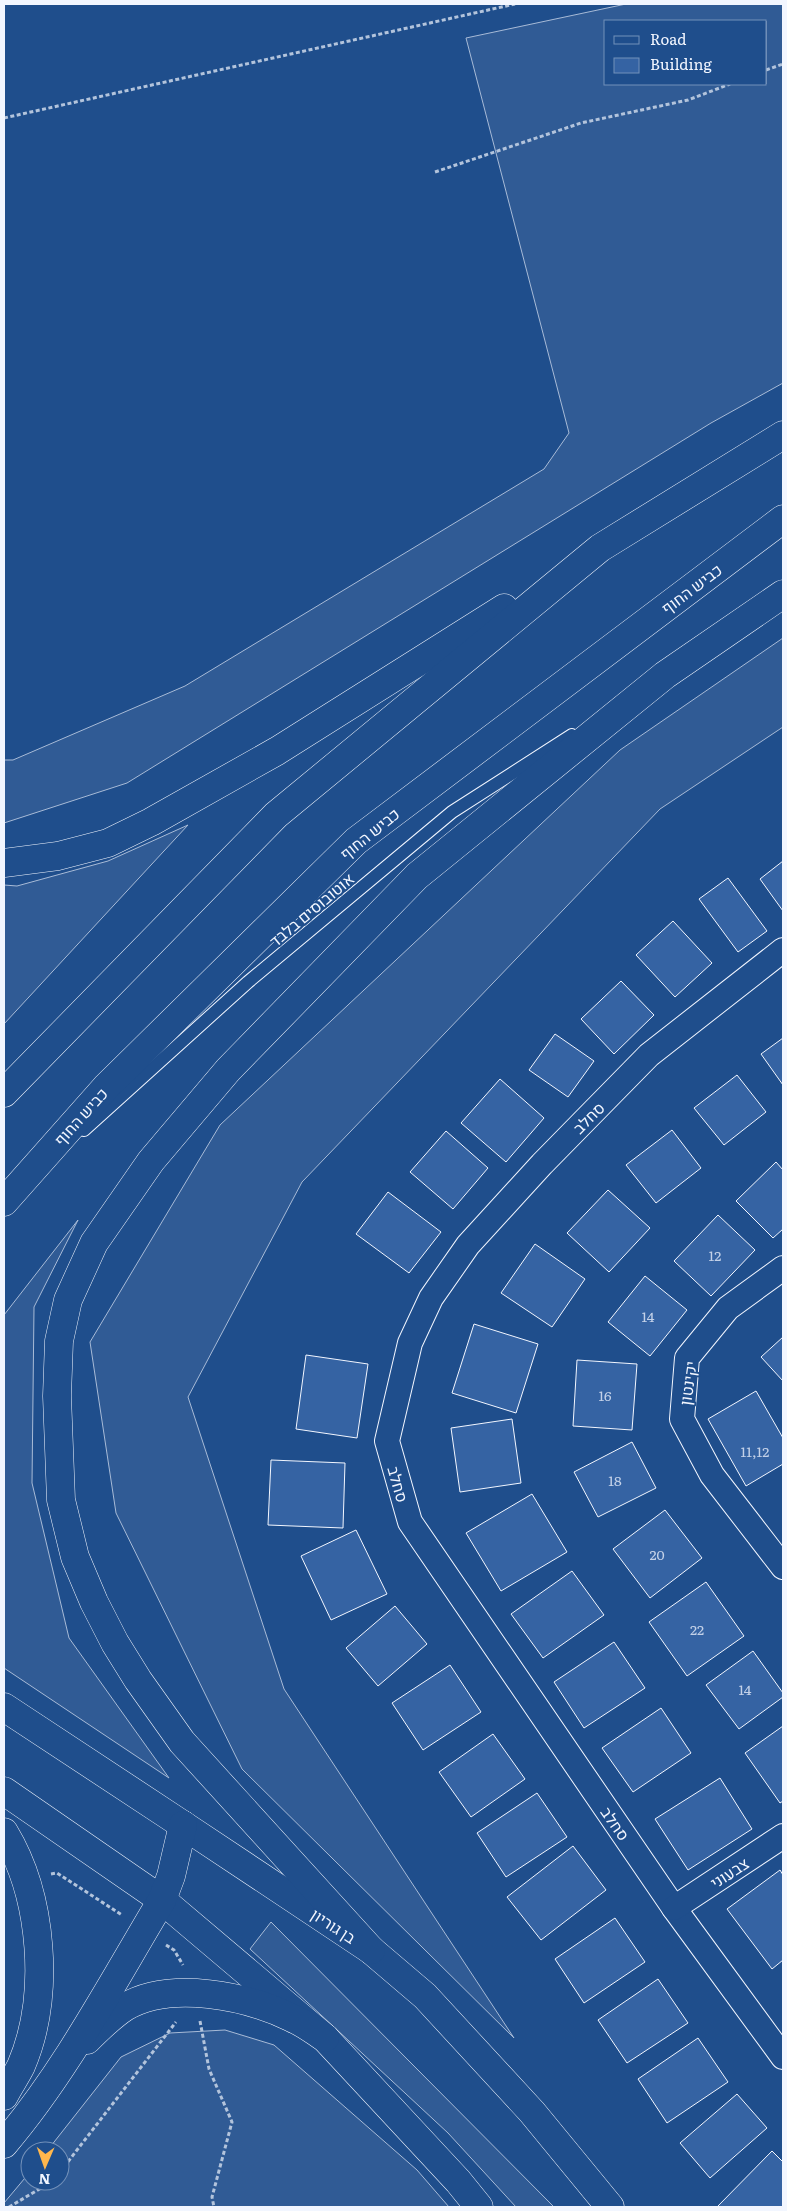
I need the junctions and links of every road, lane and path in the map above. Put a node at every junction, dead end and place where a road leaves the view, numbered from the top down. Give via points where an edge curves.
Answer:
1 (515, 4) edge
2 (783, 64) edge
3 (767, 70) edge
4 (727, 85) edge
5 (4, 118) edge
6 (435, 172) dead end
7 (783, 435) edge
8 (783, 518) edge
9 (600, 548) junction
10 (783, 594) edge
11 (665, 675) junction
12 (4, 863) edge
13 (783, 950) edge
14 (4, 1092) edge
15 (4, 1202) edge
16 (783, 1268) edge
17 (783, 1567) edge
18 (4, 1707) edge
19 (4, 1790) edge
20 (182, 1825) junction
21 (4, 1832) edge
22 (783, 1836) edge
23 (162, 1900) junction
24 (674, 1908) junction
25 (371, 1950) junction
26 (183, 2020) dead end
27 (325, 2038) junction
28 (783, 2057) edge
29 (59, 2070) junction
30 (4, 2096) edge
31 (4, 2144) edge
32 (70, 2159) edge
33 (36, 2191) edge
34 (9, 2207) edge
35 (479, 2207) edge
36 (610, 2207) edge

1 - 5 path
2 - 3 path
4 - 6 path via 688,100 581,123
7 - 9 main road
8 - 15 main road, כביש החוף via 356,841 106,1088
9 - 12 main road via 277,751 151,822 108,843 58,856
9 - 14 main road via 276,815
10 - 11 main road
11 - 15 lane, אוטובוסים בלבד via 452,812 248,982
11 - 25 main road via 417,876 228,1070 151,1161 94,1242 68,1300 59,1341 57,1440 61,1500 75,1557 94,1602 138,1680 182,1742
13 - 24 street, סחלב via 649,1055 468,1244 431,1298 410,1343 387,1441 410,1522
16 - 17 street, יקינטון via 728,1308 687,1358 682,1419 712,1475
18 - 20 main road, בן גוריון
19 - 23 main road
20 - 23 main road via 171,1876
20 - 25 main road, בן גוריון
21 - 30 main road via 29,1889 39,1962 32,2027 21,2066
22 - 24 street, צבעוני
23 - 27 main road
23 - 29 main road
24 - 28 street, סחלב
25 - 36 main road, בן גוריון via 432,2003 532,2112
26 - 32 path via 175,2023
27 - 29 main road via 293,2018 258,2004 224,1996 182,1993 152,1996 126,2007 103,2024
27 - 35 main road
29 - 31 main road
33 - 34 path

